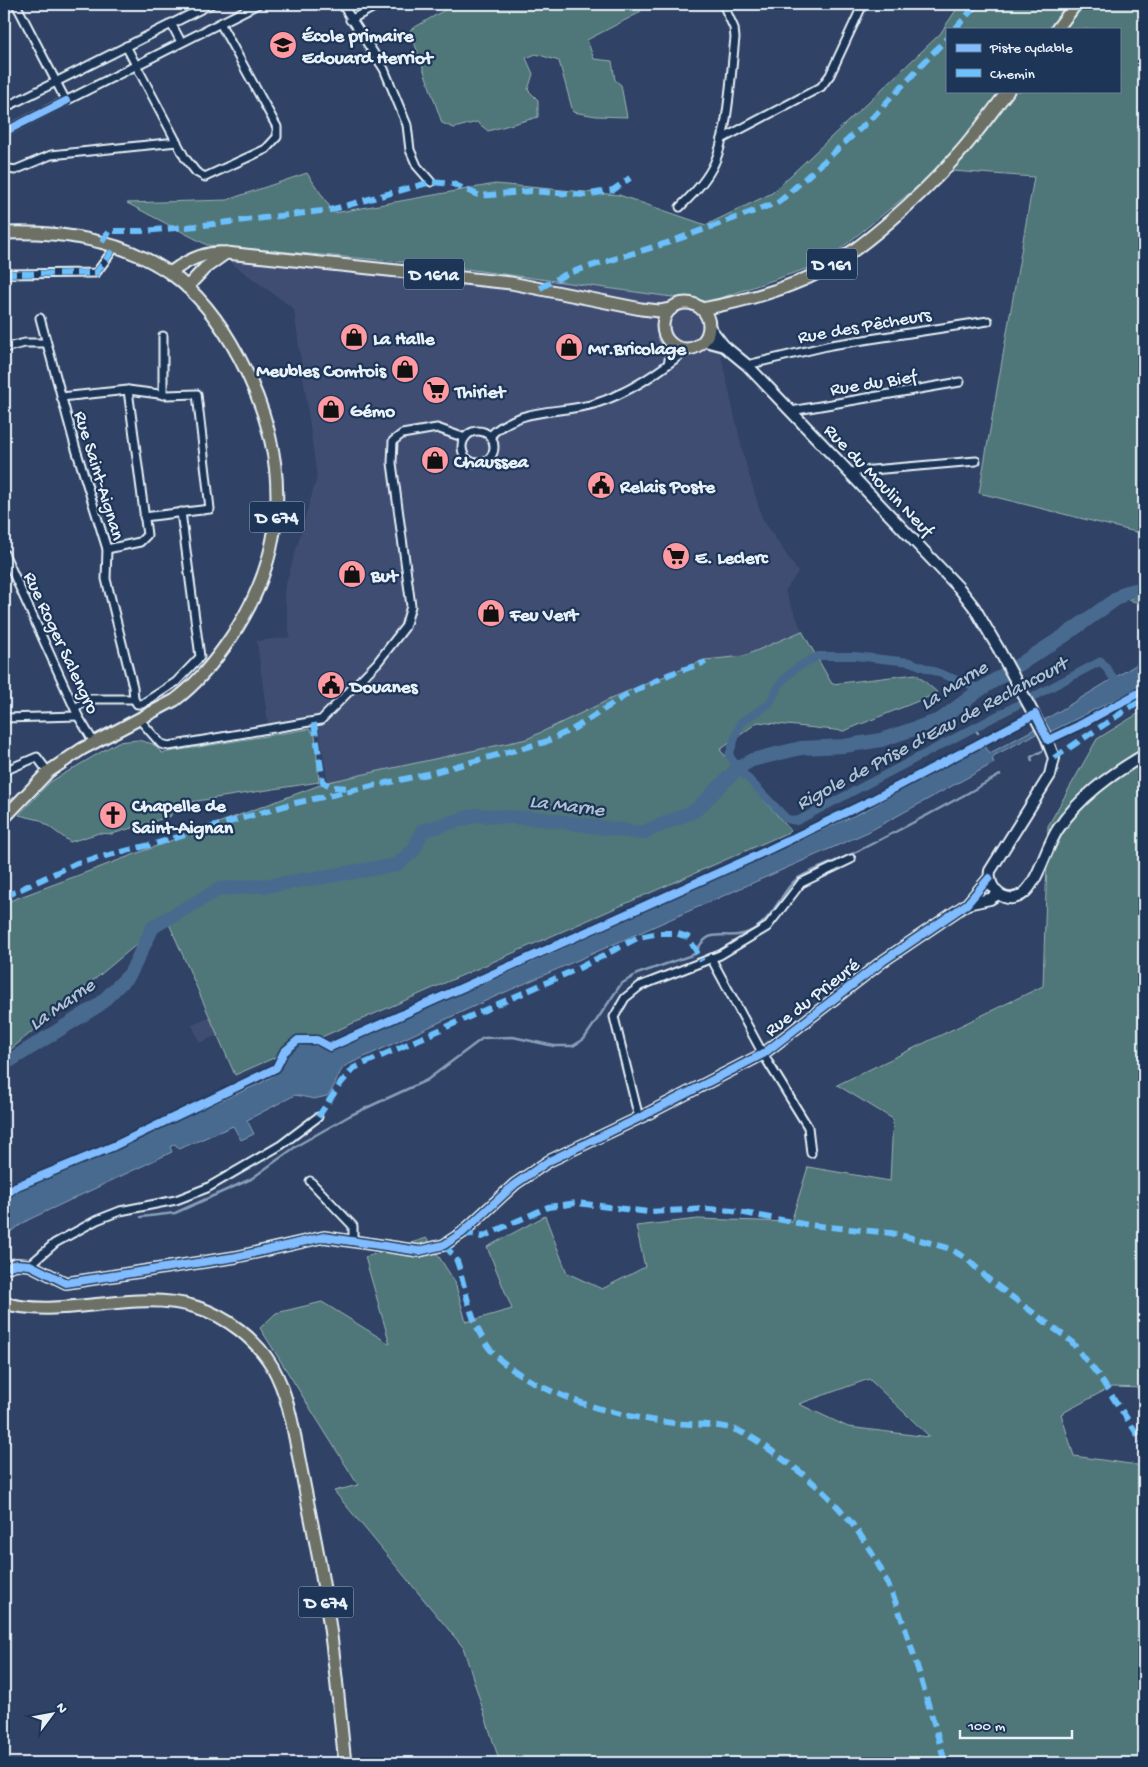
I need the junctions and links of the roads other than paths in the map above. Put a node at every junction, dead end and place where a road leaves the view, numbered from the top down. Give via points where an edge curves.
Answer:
1 (16, 4) edge
2 (211, 4) edge
3 (258, 4) edge
4 (342, 4) edge
5 (380, 4) edge
6 (732, 4) edge
7 (863, 4) edge
8 (1076, 4) edge
9 (724, 6) edge
10 (350, 20) junction
11 (171, 23) junction
12 (220, 23) junction
13 (1058, 28) edge
14 (181, 42) junction
15 (126, 46) junction
16 (137, 64) junction
17 (56, 82) junction
18 (1007, 92) edge
19 (66, 101) junction
20 (4, 108) edge
21 (4, 132) edge
22 (722, 139) junction
23 (177, 142) junction
24 (4, 168) edge
25 (430, 182) dead end
26 (680, 207) dead end
27 (4, 233) edge
28 (116, 246) junction
29 (226, 253) junction
30 (170, 273) junction
31 (4, 274) edge
32 (187, 287) junction
33 (732, 303) junction
34 (671, 308) junction
35 (640, 309) junction
36 (702, 309) junction
37 (40, 318) dead end
38 (988, 321) dead end
39 (709, 324) junction
40 (663, 325) junction
41 (163, 336) dead end
42 (705, 341) junction
43 (46, 343) junction
44 (670, 343) junction
45 (724, 346) junction
46 (4, 348) edge
47 (686, 350) junction
48 (668, 364) junction
49 (747, 365) junction
50 (960, 382) dead end
51 (128, 390) junction
52 (163, 395) junction
53 (61, 397) junction
54 (791, 411) junction
55 (490, 436) junction
56 (465, 438) junction
57 (976, 461) dead end
58 (849, 472) junction
59 (181, 512) junction
60 (144, 517) junction
61 (107, 549) junction
62 (4, 553) edge
63 (1024, 695) joint
64 (134, 700) junction
65 (75, 708) junction
66 (78, 716) junction
67 (4, 718) edge
68 (140, 720) junction
69 (94, 744) junction
70 (1144, 755) edge
71 (4, 771) edge
72 (48, 772) junction
73 (4, 818) edge
74 (852, 859) dead end
75 (989, 878) junction
76 (998, 894) junction
77 (967, 904) junction
78 (712, 958) junction
79 (763, 1054) junction
80 (318, 1117) dead end
81 (639, 1118) junction
82 (811, 1153) dead end
83 (310, 1181) dead end
84 (352, 1240) junction
85 (30, 1265) junction
86 (4, 1268) edge
87 (4, 1303) edge
88 (345, 1763) edge

1 - 17 street
2 - 11 street
3 - 12 street
4 - 10 street
5 - 10 street
6 - 9 street
7 - 22 street via 822,87
8 - 13 main road
9 - 22 street via 735,38
10 - 25 street via 384,69 407,125 410,150 417,166
11 - 14 street
11 - 15 street
12 - 14 street
12 - 23 street via 277,127 277,137 266,149 205,177 196,172
14 - 16 street
15 - 16 street
15 - 17 street
16 - 19 street
16 - 23 street
17 - 19 street
17 - 20 street
18 - 33 main road, D 161 via 953,160 855,248 825,269 800,281
19 - 21 street
22 - 26 street via 708,176
23 - 24 street via 51,155 15,170
27 - 28 main road, D 674 via 59,235
28 - 30 main road, D 674
28 - 31 street via 96,273
29 - 30 main road, D 161a via 198,256
29 - 32 main road
29 - 35 main road, D 161a via 511,283
30 - 32 main road, D 674
32 - 68 main road, D 674 via 224,332 256,392 275,461 277,519 262,581 243,620 187,691
33 - 36 main road, D 161
33 - 39 main road
34 - 35 main road, D 161a via 660,311
34 - 36 main road via 683,303
34 - 40 main road
35 - 40 main road, D 161a
36 - 39 main road
37 - 43 street, Rue Saint-Aignan
38 - 49 street, Rue des Pêcheurs via 831,345
39 - 42 main road
39 - 45 street, Rue du Moulin Neuf
40 - 44 main road
41 - 52 street
42 - 45 street, Rue du Moulin Neuf
42 - 47 main road
43 - 46 street
43 - 53 street, Rue Saint-Aignan
44 - 47 main road
44 - 48 street
45 - 49 street, Rue du Moulin Neuf
47 - 48 street
48 - 55 street via 649,379 613,397 569,409 525,414
49 - 54 street, Rue du Moulin Neuf
50 - 54 street, Rue du Bief
51 - 52 street
51 - 53 street
51 - 60 street
52 - 59 street via 197,394 210,509
53 - 61 street, Rue Saint-Aignan
54 - 58 street, Rue du Moulin Neuf
55 - 56 street via 478,431
55 - 56 street via 494,451 488,460 479,463 468,460 464,455
56 - 68 street via 437,428 402,434 393,441 392,463 411,606 405,627 377,663 321,720 169,746 161,744
57 - 58 street
58 - 63 street, Rue du Moulin Neuf via 959,588
59 - 60 street
59 - 64 street via 200,657 176,682 142,704
60 - 61 street via 146,535 140,542
61 - 64 street, Rue Saint-Aignan via 106,579
62 - 65 street, Rue Roger Salengro
63 - 75 street, Rue du Prieuré via 1054,758 1050,775 995,861
64 - 65 street via 90,699
65 - 66 street, Rue Roger Salengro
66 - 67 street
66 - 69 street, Rue Roger Salengro
68 - 69 main road, D 674
69 - 72 main road, D 674
70 - 76 street, Rue du Prieuré via 1101,784 1073,811 1058,829 1024,893 1015,898
71 - 72 street via 37,757
72 - 73 main road, D 674
74 - 78 street via 801,884 767,927
75 - 76 street
75 - 77 street, Rue du Prieuré
76 - 77 street, Rue du Prieuré
77 - 79 street, Rue du Prieuré via 883,961
78 - 79 street
78 - 81 street via 640,986 625,998 614,1018
79 - 81 street, Rue du Prieuré
79 - 82 street via 808,1126
80 - 85 street via 280,1145 207,1188 176,1200 97,1220 55,1243
81 - 84 street, Rue du Prieuré via 549,1161 514,1184 462,1233 444,1245 419,1251
83 - 84 street via 353,1226
84 - 85 street, Rue du Prieuré via 324,1237 236,1257 66,1283
85 - 86 street via 16,1264
87 - 88 main road, D 674 via 31,1308 151,1301 180,1304 207,1311 224,1320 265,1356 278,1378 287,1406 321,1572

